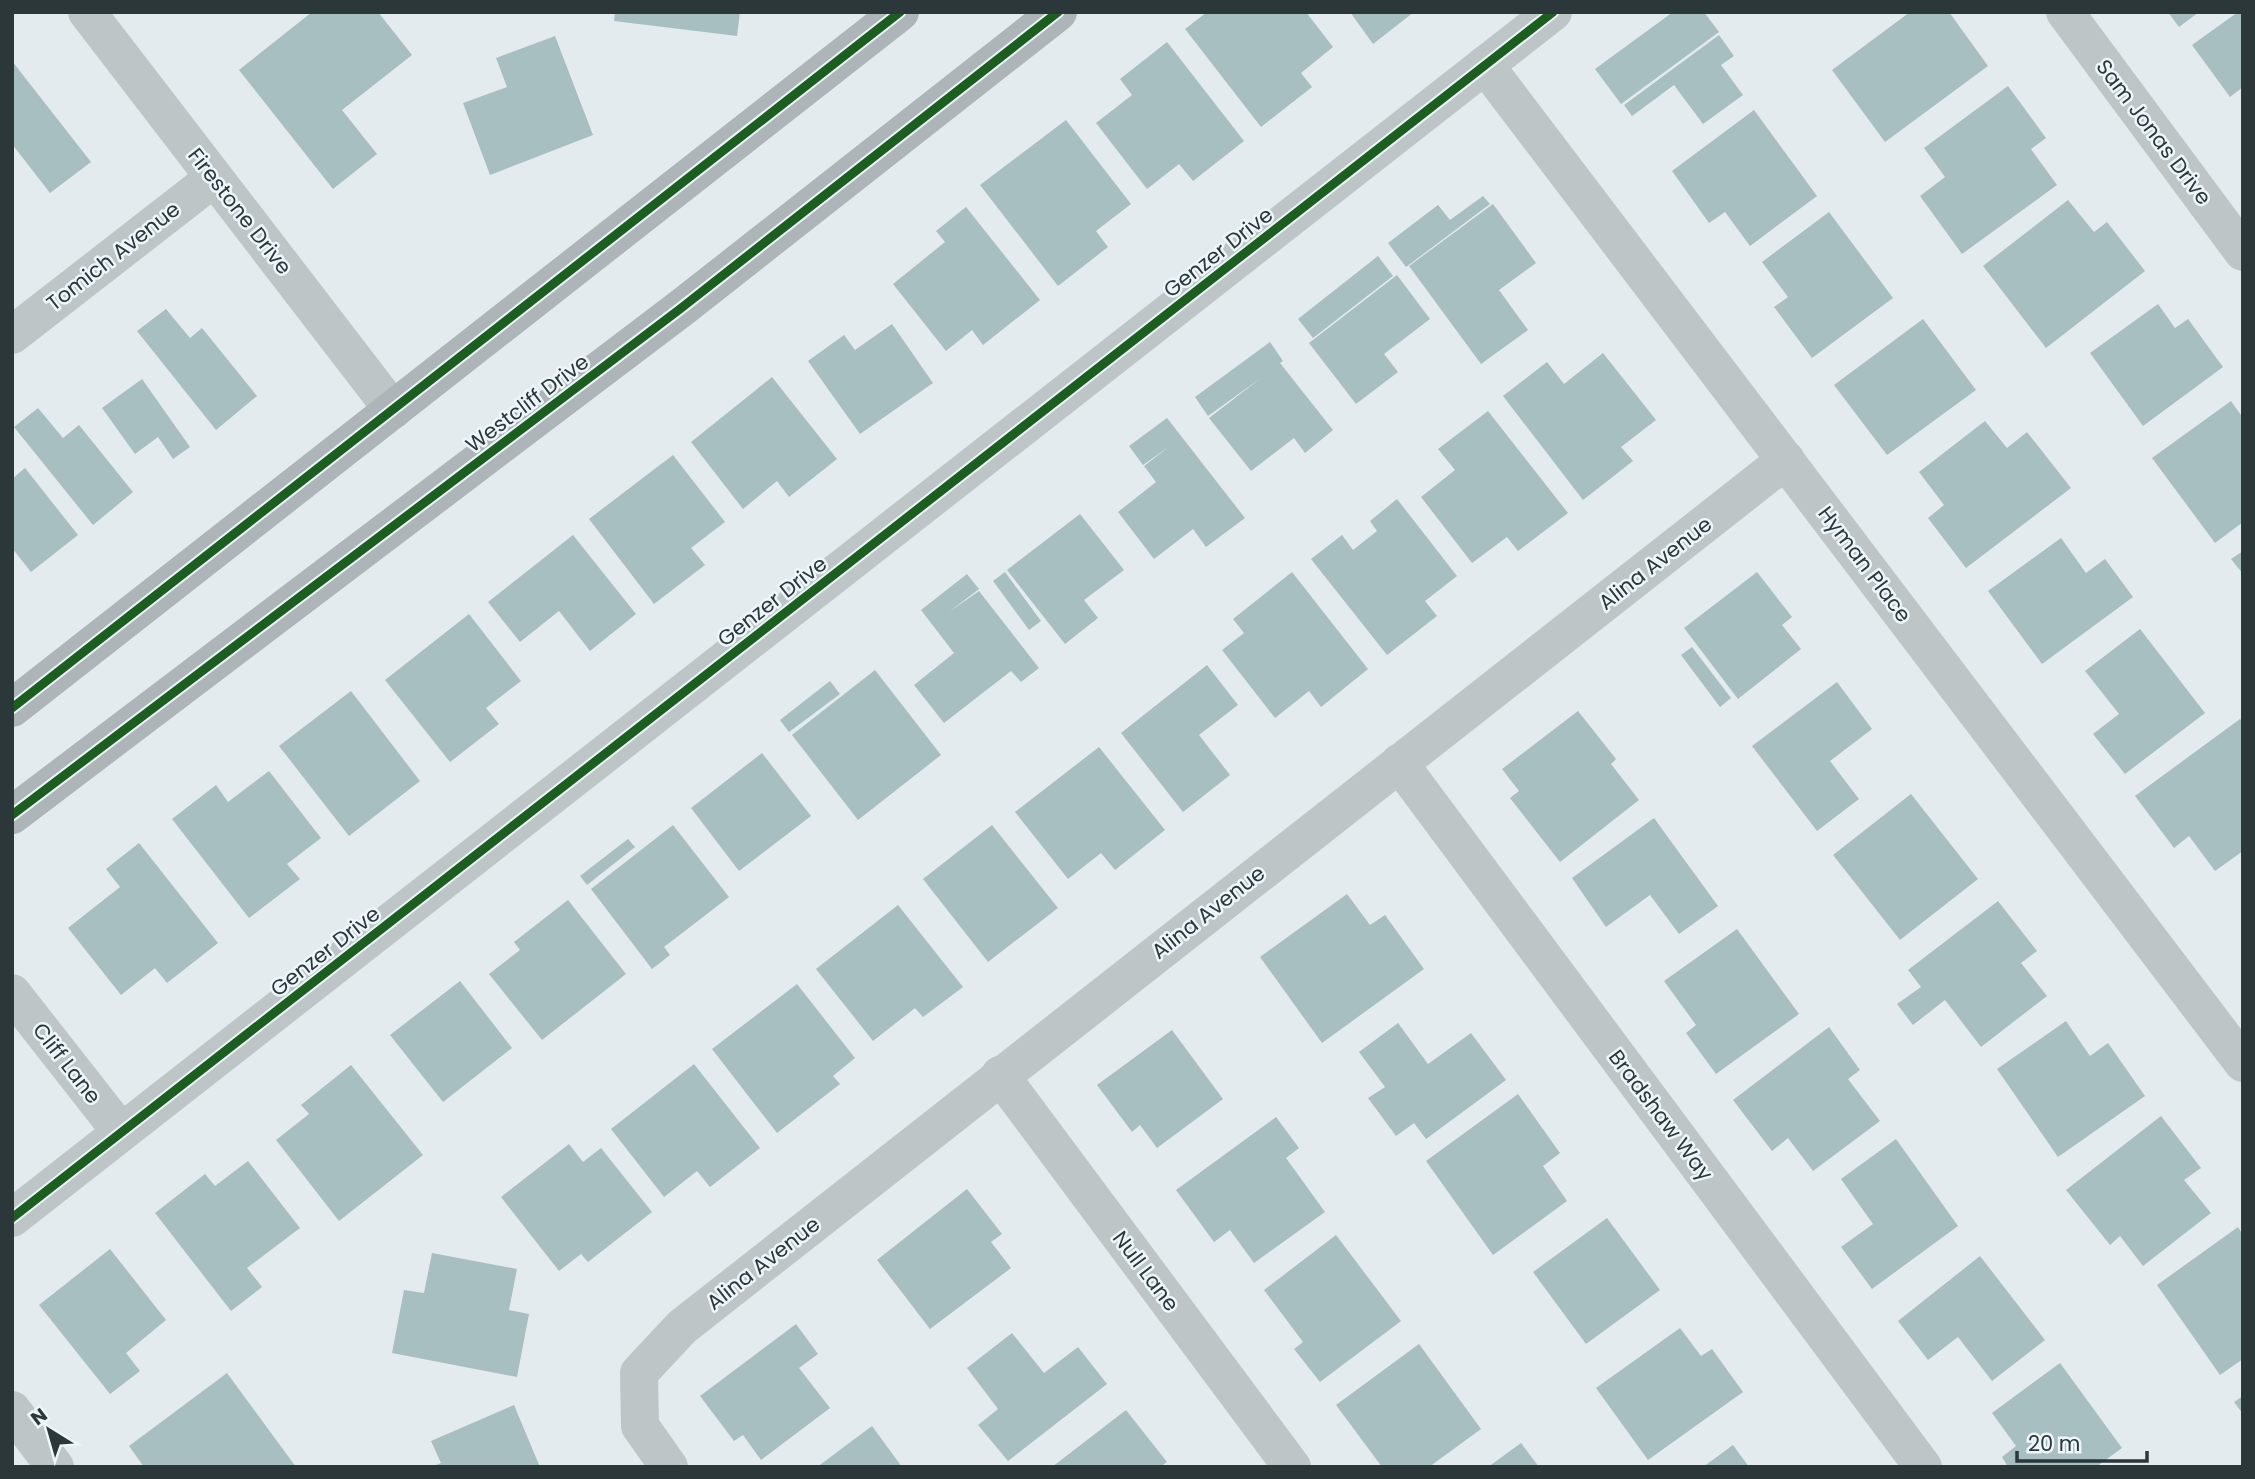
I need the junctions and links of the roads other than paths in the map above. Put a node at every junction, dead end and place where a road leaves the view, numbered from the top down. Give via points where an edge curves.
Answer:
1 (86, 12) edge
2 (900, 12) edge
3 (1058, 12) edge
4 (1553, 12) edge
5 (2066, 12) edge
6 (1485, 65) junction
7 (214, 178) junction
8 (2243, 251) edge
9 (12, 335) edge
10 (393, 410) junction
11 (1786, 460) junction
12 (12, 708) edge
13 (1399, 763) junction
14 (12, 816) edge
15 (12, 993) edge
16 (2243, 1063) edge
17 (1000, 1075) junction
18 (121, 1132) junction
19 (12, 1219) edge
20 (12, 1410) edge
21 (55, 1467) edge
22 (669, 1467) edge
23 (1293, 1467) edge
24 (1923, 1467) edge

1 - 7 street, Firestone Drive
2 - 10 main road
3 - 14 main road, Westcliff Drive via 680,309
4 - 6 street, Genzer Drive
5 - 8 street, Sam Jonas Drive
6 - 11 street, Hyman Place
6 - 18 street, Genzer Drive
7 - 9 street, Tomich Avenue
7 - 10 street, Firestone Drive
10 - 12 main road
11 - 13 street, Alina Avenue
11 - 16 street, Hyman Place
13 - 17 street, Alina Avenue
13 - 24 street, Bradshaw Way
15 - 18 street, Cliff Lane
17 - 22 street, Alina Avenue via 682,1327 639,1373 640,1426
17 - 23 street, Null Lane
18 - 19 street, Genzer Drive
20 - 21 street

